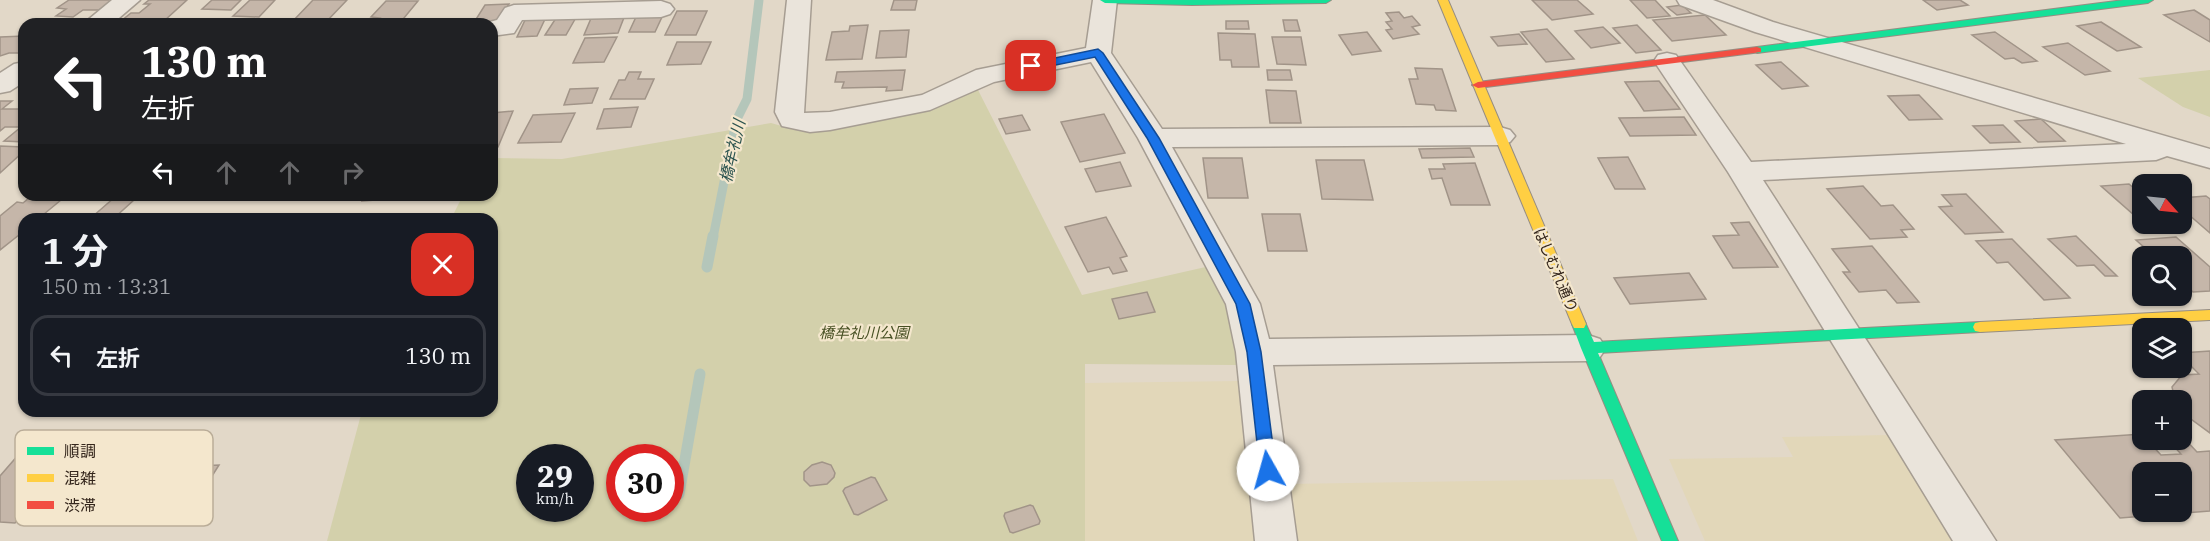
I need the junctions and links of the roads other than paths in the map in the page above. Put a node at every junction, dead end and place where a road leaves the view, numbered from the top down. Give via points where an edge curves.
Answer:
1 (128, 0) edge
2 (799, 0) edge
3 (1105, 0) edge
4 (1326, 0) edge
5 (1443, 0) edge
6 (1689, 0) edge
7 (2148, 0) edge
8 (661, 9) dead end
9 (104, 18) edge
10 (498, 28) edge
11 (1816, 41) junction
12 (1098, 53) junction
13 (1667, 61) junction
14 (18, 74) edge
15 (1478, 84) junction
16 (0, 85) edge
17 (1500, 136) junction
18 (1153, 138) junction
19 (2179, 150) junction
20 (2210, 159) edge
21 (1743, 172) junction
22 (2210, 315) edge
23 (1845, 336) junction
24 (1588, 348) junction
25 (1254, 352) junction
26 (1276, 541) edge
27 (1670, 541) edge
28 (1975, 541) edge

1 - 9 street
2 - 12 street via 789,112 792,120 830,121 930,102 986,76
3 - 4 main road
3 - 12 street
5 - 15 main road, はしむれ通り
6 - 11 street
7 - 11 main road
8 - 10 street via 514,13 505,28
11 - 13 main road
11 - 19 street
12 - 18 street
13 - 15 main road
13 - 21 street
14 - 16 street
15 - 17 main road, はしむれ通り
17 - 18 street
17 - 24 main road, はしむれ通り
18 - 25 street via 1243,304
19 - 20 street
19 - 21 street
21 - 23 street
22 - 23 main road
23 - 24 main road
23 - 28 street
24 - 25 street
24 - 27 main road, はしむれ通り
25 - 26 street

